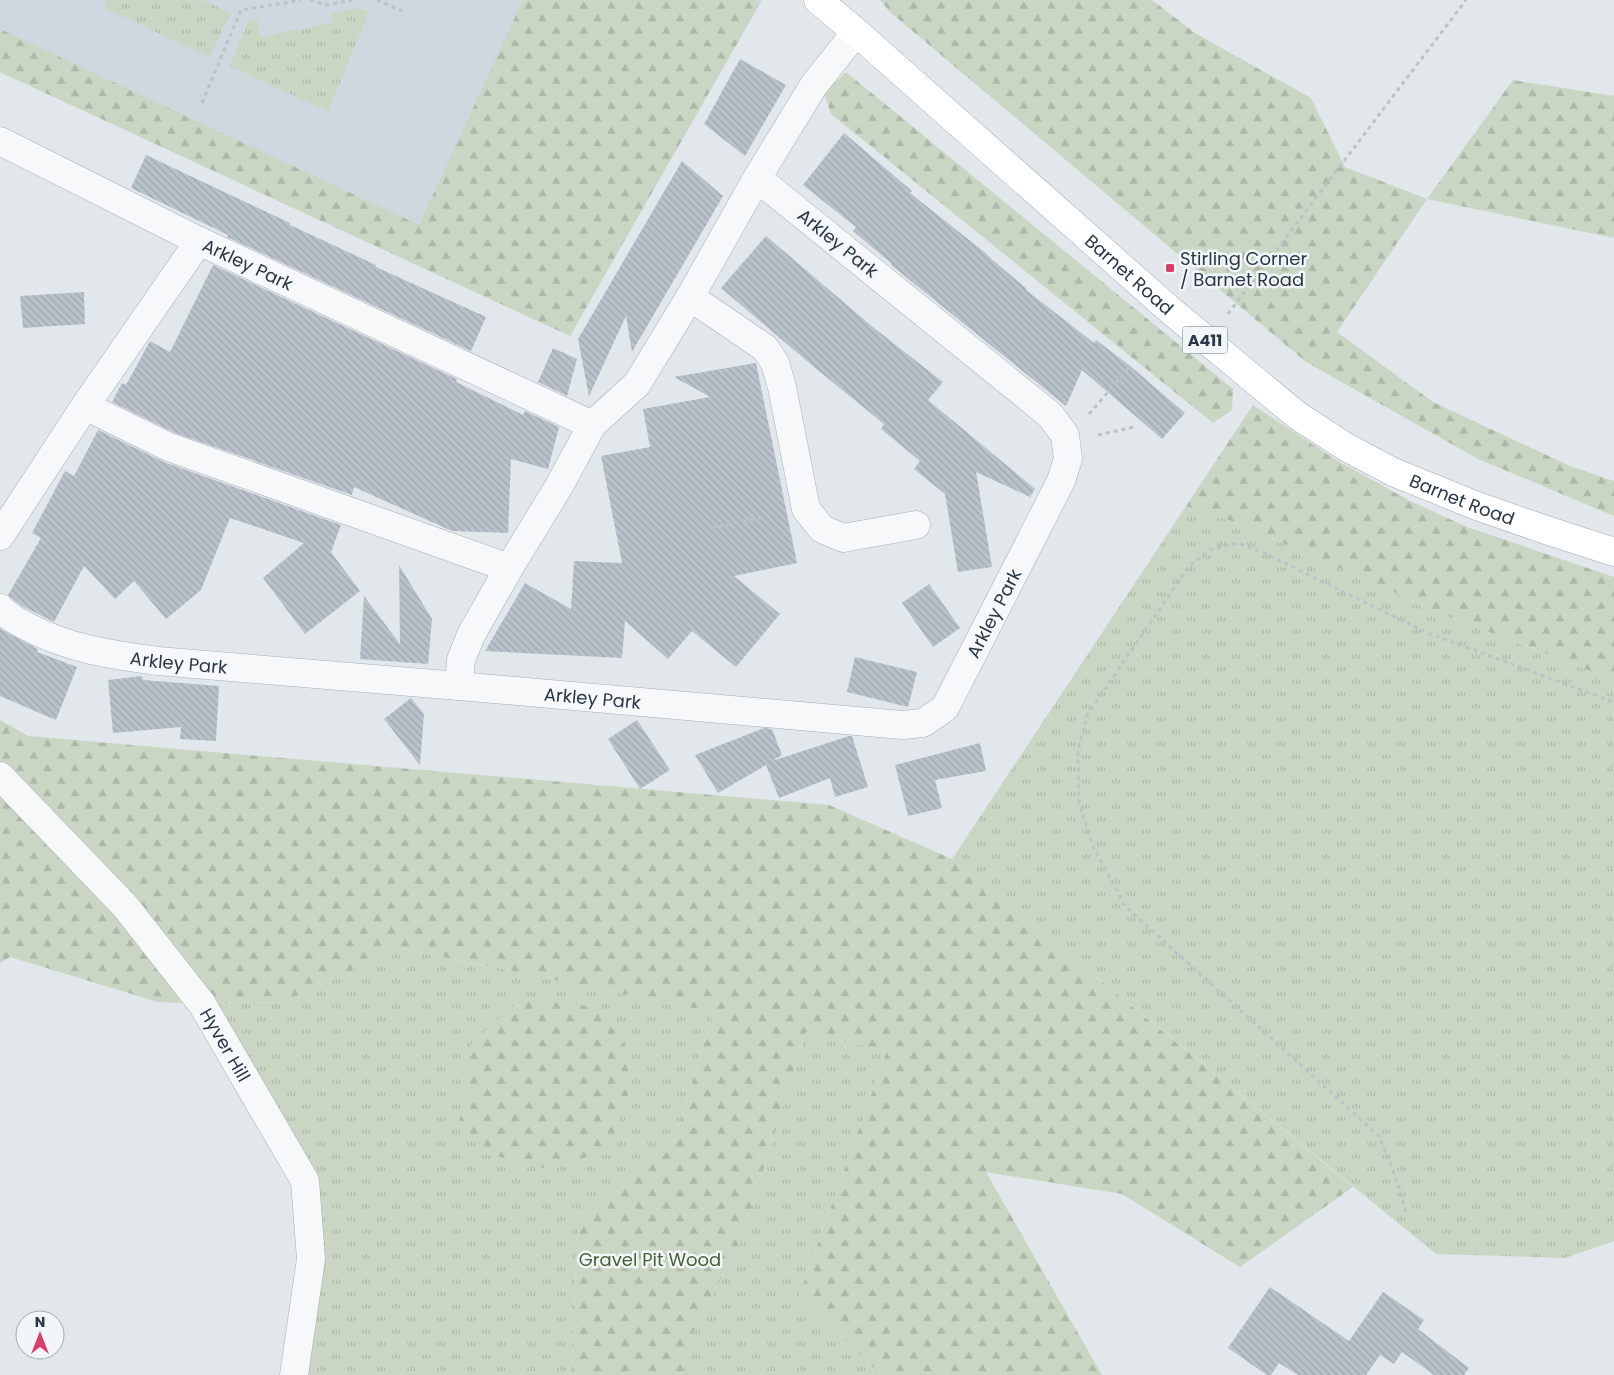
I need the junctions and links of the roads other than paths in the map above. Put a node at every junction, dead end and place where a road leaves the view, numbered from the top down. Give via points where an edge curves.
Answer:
1 (818, 0) edge
2 (856, 32) junction
3 (0, 141) edge
4 (758, 178) junction
5 (199, 241) junction
6 (690, 297) junction
7 (86, 406) junction
8 (592, 425) junction
9 (916, 525) dead end
10 (0, 536) edge
11 (1614, 552) edge
12 (509, 568) junction
13 (0, 608) edge
14 (459, 686) junction
15 (0, 776) edge
16 (294, 1375) edge

1 - 2 main road, Barnet Road / A411
2 - 4 street via 814,85
2 - 11 main road, Barnet Road / A411 via 1207,342 1298,416 1393,472 1477,506
3 - 5 street
4 - 6 street
4 - 14 street, Arkley Park via 1050,415 1066,435 1068,459 1061,481 945,708 923,723 902,725
5 - 7 street, Arkley Park
5 - 8 street, Arkley Park
6 - 8 street via 637,384
6 - 9 street via 765,348 775,363 806,509 822,529 843,538
7 - 10 street, Arkley Park
7 - 12 street via 169,447
8 - 12 street
12 - 14 street via 471,634 461,660
13 - 14 street, Arkley Park via 7,616 40,633 78,648 110,654 158,661
15 - 16 street, Hyver Hill via 125,906 202,1004 305,1181 311,1259

